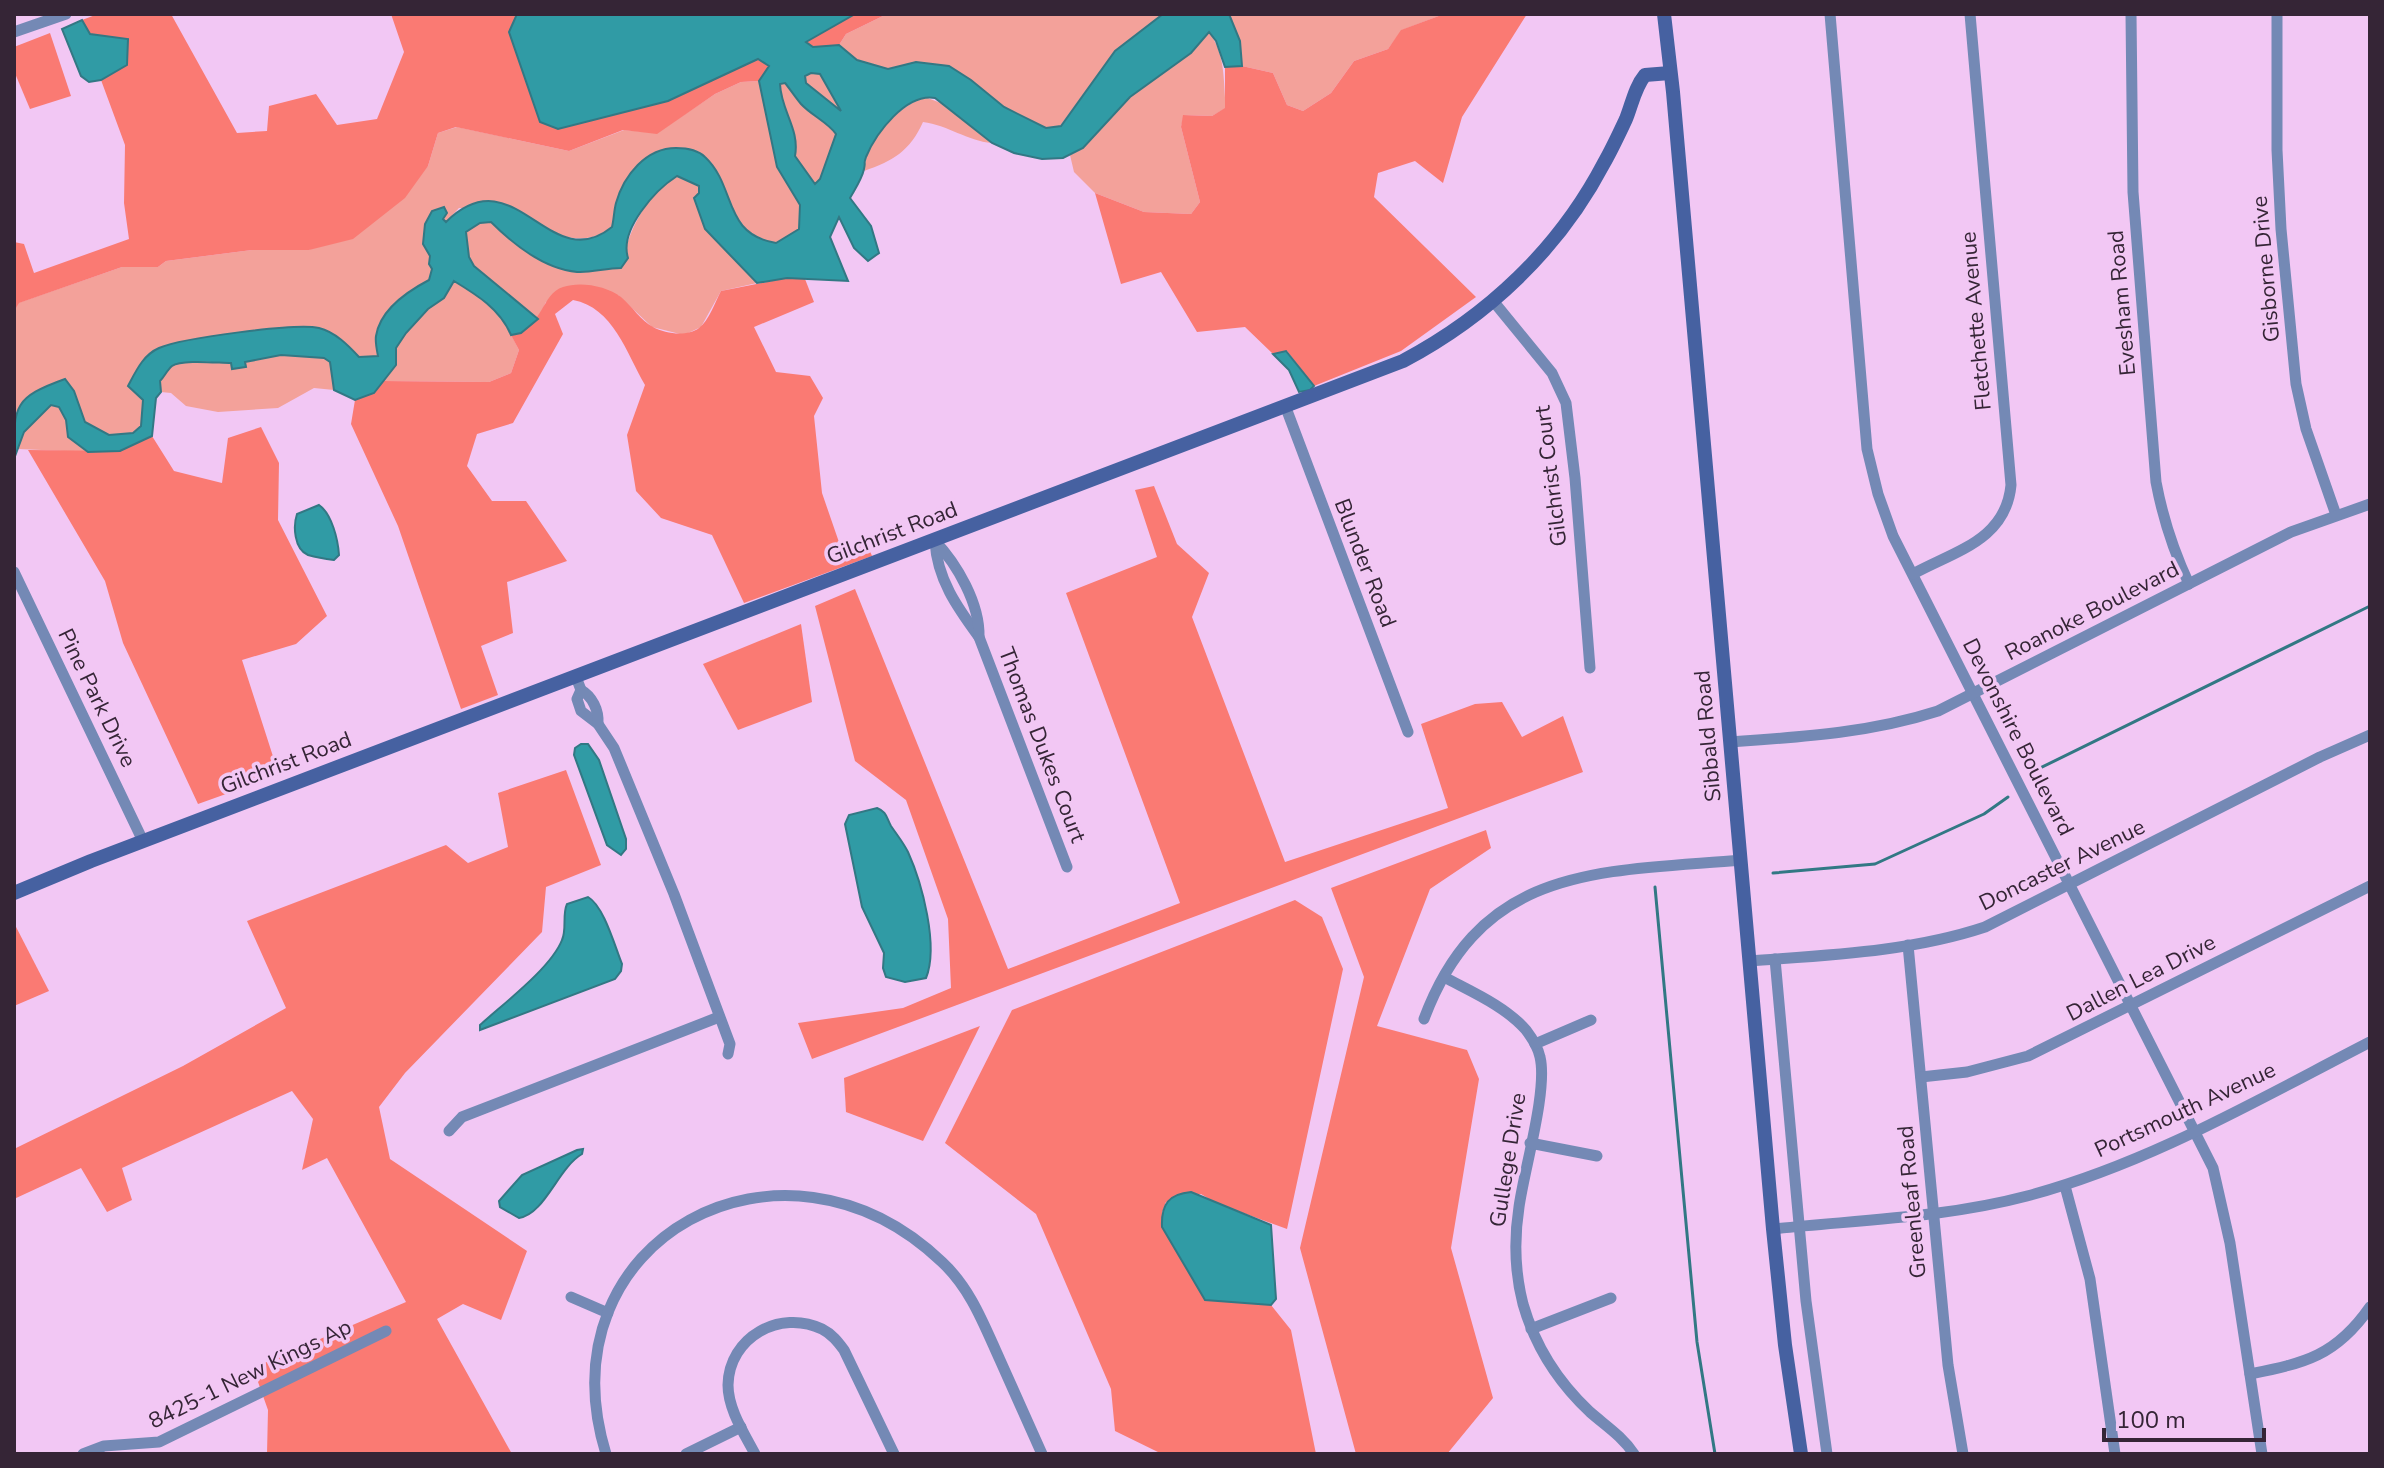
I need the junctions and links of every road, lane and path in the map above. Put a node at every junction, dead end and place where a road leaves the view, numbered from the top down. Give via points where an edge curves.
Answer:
1 (66, 14) edge
2 (1664, 14) edge
3 (1830, 14) edge
4 (1970, 14) edge
5 (2131, 14) edge
6 (2277, 14) edge
7 (14, 32) edge
8 (1670, 73) junction
9 (1494, 302) junction
10 (1286, 408) junction
11 (2370, 504) edge
12 (2336, 515) junction
13 (935, 541) junction
14 (14, 572) edge
15 (1913, 574) junction
16 (2189, 584) junction
17 (1590, 668) dead end
18 (578, 683) junction
19 (1974, 694) junction
20 (1408, 732) dead end
21 (2370, 735) edge
22 (1730, 742) junction
23 (143, 841) junction
24 (1741, 860) junction
25 (1067, 867) dead end
26 (2070, 885) junction
27 (2370, 886) edge
28 (14, 893) edge
29 (1908, 945) junction
30 (1775, 959) junction
31 (1750, 961) junction
32 (1444, 977) junction
33 (2132, 1006) junction
34 (719, 1017) junction
35 (1424, 1019) dead end
36 (1591, 1020) dead end
37 (2370, 1042) edge
38 (1535, 1044) junction
39 (728, 1054) dead end
40 (1921, 1077) junction
41 (449, 1131) dead end
42 (2196, 1131) junction
43 (1530, 1143) junction
44 (1597, 1156) dead end
45 (2065, 1186) junction
46 (1933, 1214) junction
47 (1800, 1226) junction
48 (1773, 1229) junction
49 (571, 1297) dead end
50 (1611, 1298) dead end
51 (2370, 1307) edge
52 (608, 1313) junction
53 (1531, 1329) junction
54 (386, 1331) dead end
55 (2250, 1374) junction
56 (741, 1427) junction
57 (83, 1454) edge
58 (606, 1454) edge
59 (686, 1454) edge
60 (755, 1454) edge
61 (894, 1454) edge
62 (1042, 1454) edge
63 (1634, 1454) edge
64 (1801, 1454) edge
65 (1827, 1454) edge
66 (1963, 1454) edge
67 (2115, 1454) edge
68 (2262, 1454) edge

1 - 7 street
2 - 8 street, Sibbald Road
3 - 15 street, Devonshire Boulevard via 1867,449 1893,536
4 - 15 street, Fletchette Avenue via 2011,485 1995,528
5 - 16 street, Evesham Road via 2133,192 2156,482 2162,517
6 - 12 street, Gisborne Drive via 2281,229 2296,384
8 - 9 street, Gilchrist Road via 1645,75 1640,81 1589,190 1548,246
8 - 22 street, Sibbald Road
9 - 10 street, Gilchrist Road via 1403,361
9 - 17 street, Gilchrist Court via 1552,373 1566,403
10 - 13 street, Gilchrist Road
10 - 20 street, Blunder Road
11 - 12 street, Roanoke Boulevard
12 - 16 street, Roanoke Boulevard
13 - 18 street, Gilchrist Road
13 - 25 street, Thomas Dukes Court via 949,555 979,619 979,637
14 - 23 street, Pine Park Drive
15 - 19 street, Devonshire Boulevard
16 - 19 street, Roanoke Boulevard
18 - 23 street, Gilchrist Road
18 - 34 street via 581,711 598,724 614,748
19 - 22 street, Roanoke Boulevard via 1938,711 1875,728
19 - 26 street, Devonshire Boulevard
21 - 26 street, Doncaster Avenue
22 - 24 street, Sibbald Road
23 - 28 street, Gilchrist Road
24 - 31 street, Sibbald Road
24 - 32 street via 1606,872 1551,885 1479,930
26 - 29 street, Doncaster Avenue via 1985,927
26 - 33 street, Devonshire Boulevard
27 - 33 street, Dallen Lea Drive
29 - 30 street, Doncaster Avenue
29 - 40 street, Greenleaf Road
30 - 31 street, Doncaster Avenue
30 - 47 street
31 - 48 street, Sibbald Road
32 - 35 street
32 - 38 street via 1511,1016
33 - 40 street, Dallen Lea Drive via 2028,1056
33 - 42 street, Devonshire Boulevard
34 - 39 street via 730,1044
34 - 41 street via 462,1117
36 - 38 street
37 - 42 street, Portsmouth Avenue
38 - 43 street, Gullege Drive via 1541,1073
40 - 46 street, Greenleaf Road
42 - 45 street, Portsmouth Avenue
42 - 55 street, Devonshire Boulevard via 2223,1206
43 - 44 street
43 - 53 street, Gullege Drive via 1516,1258
45 - 46 street, Portsmouth Avenue
45 - 67 street via 2090,1279
46 - 47 street, Portsmouth Avenue
46 - 66 street, Greenleaf Road
47 - 48 street, Portsmouth Avenue
47 - 65 street
48 - 64 street, Sibbald Road
49 - 52 street
50 - 53 street
51 - 55 street via 2330,1350 2297,1365
52 - 58 street via 595,1384
52 - 62 street via 651,1249 685,1223 725,1204 765,1195 814,1196 849,1204 893,1225 942,1261 966,1290
53 - 63 street, Gullege Drive via 1562,1380
54 - 57 street, 8425-1 New Kings Ap via 159,1442 104,1446
55 - 68 street, Devonshire Boulevard
56 - 59 street
56 - 60 street
56 - 61 street via 728,1389 740,1348 774,1325 802,1323 832,1336 844,1350

